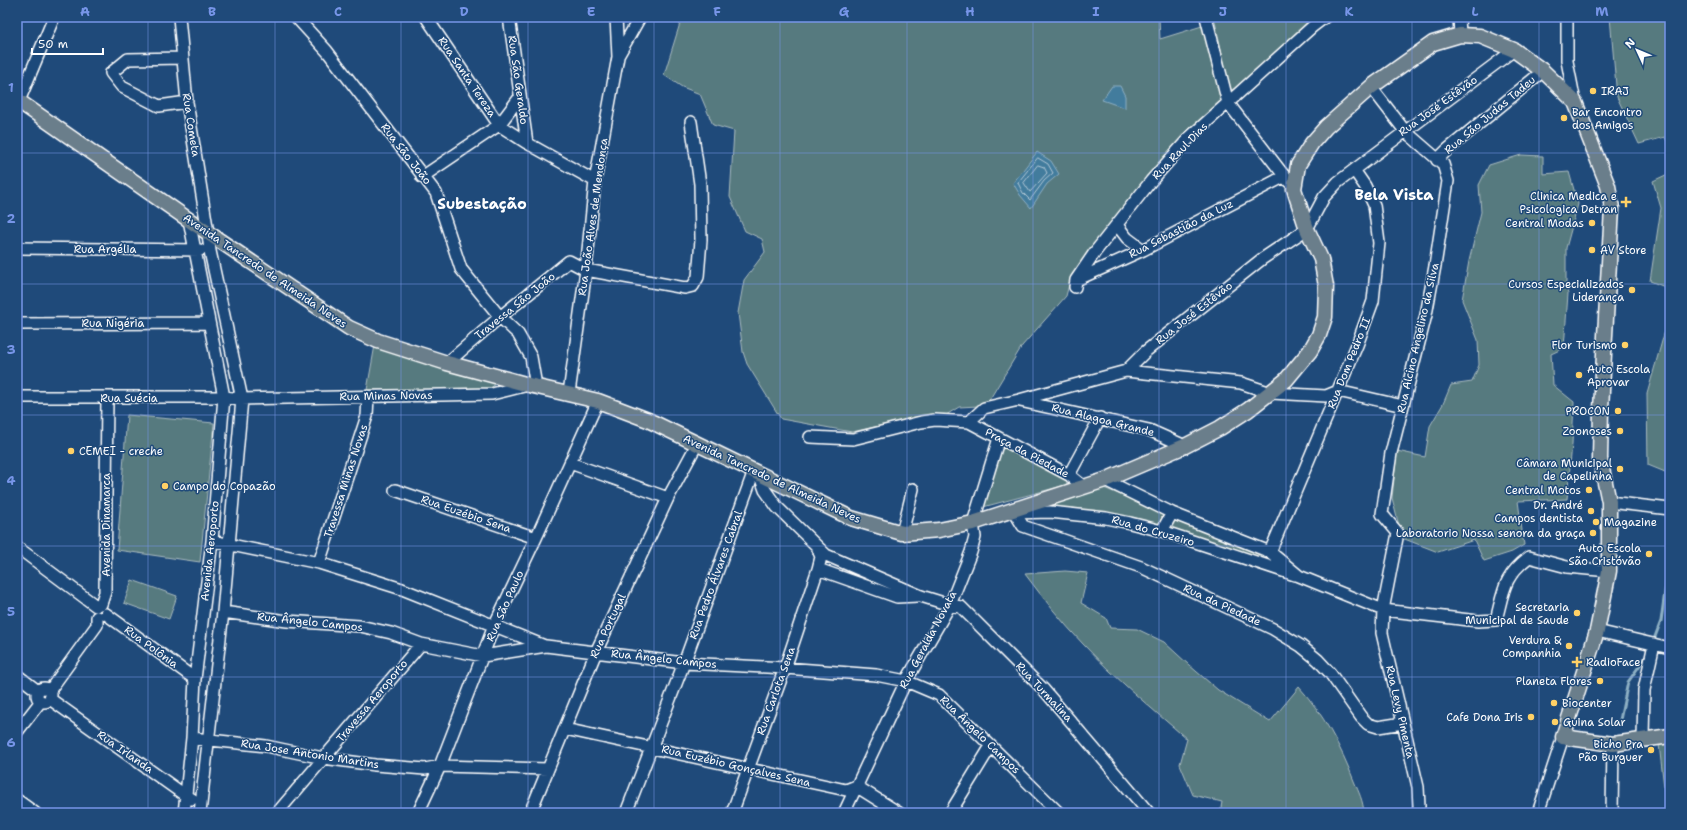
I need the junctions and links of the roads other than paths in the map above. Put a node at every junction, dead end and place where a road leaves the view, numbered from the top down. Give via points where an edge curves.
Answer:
1 (54, 17) edge
2 (179, 17) edge
3 (296, 17) edge
4 (426, 17) edge
5 (509, 17) edge
6 (616, 17) edge
7 (640, 17) edge
8 (1206, 17) edge
9 (1325, 17) edge
10 (1459, 17) edge
11 (1567, 17) edge
12 (1460, 35) junction
13 (1514, 50) junction
14 (618, 57) junction
15 (183, 58) junction
16 (1543, 71) junction
17 (1371, 87) junction
18 (520, 97) junction
19 (18, 100) edge
20 (187, 102) junction
21 (1575, 102) junction
22 (1228, 103) junction
23 (691, 122) dead end
24 (499, 125) junction
25 (1405, 131) junction
26 (527, 143) junction
27 (1437, 160) junction
28 (1354, 170) junction
29 (1285, 176) junction
30 (422, 177) junction
31 (595, 181) junction
32 (1294, 189) junction
33 (189, 220) junction
34 (1117, 225) junction
35 (1307, 229) junction
36 (208, 233) junction
37 (17, 248) edge
38 (194, 249) junction
39 (1143, 250) junction
40 (210, 252) junction
41 (1095, 252) junction
42 (1106, 266) junction
43 (586, 270) junction
44 (1075, 284) joint
45 (500, 317) junction
46 (208, 323) junction
47 (17, 324) edge
48 (446, 363) junction
49 (1126, 370) junction
50 (532, 386) junction
51 (1338, 391) junction
52 (1271, 393) junction
53 (569, 394) junction
54 (17, 397) edge
55 (224, 397) junction
56 (368, 397) junction
57 (106, 398) junction
58 (242, 399) junction
59 (1019, 400) junction
60 (598, 401) junction
61 (1403, 406) junction
62 (1100, 418) junction
63 (969, 422) junction
64 (810, 437) dead end
65 (999, 438) junction
66 (697, 444) junction
67 (1185, 446) junction
68 (570, 463) junction
69 (756, 472) junction
70 (1069, 475) junction
71 (1104, 480) junction
72 (1083, 486) junction
73 (913, 489) dead end
74 (395, 490) dead end
75 (668, 498) junction
76 (1609, 502) junction
77 (1669, 508) edge
78 (1009, 513) junction
79 (1172, 513) junction
80 (973, 523) junction
81 (1162, 532) junction
82 (902, 533) junction
83 (536, 538) junction
84 (212, 541) junction
85 (229, 544) junction
86 (17, 547) edge
87 (822, 552) junction
88 (1270, 552) junction
89 (318, 563) junction
90 (818, 569) junction
91 (1609, 571) junction
92 (1299, 576) junction
93 (921, 596) junction
94 (950, 605) junction
95 (100, 610) junction
96 (1383, 610) junction
97 (223, 612) junction
98 (494, 626) junction
99 (1597, 631) junction
100 (1652, 643) junction
101 (421, 644) junction
102 (546, 646) junction
103 (1670, 648) edge
104 (596, 652) junction
105 (483, 656) junction
106 (684, 663) junction
107 (785, 668) junction
108 (17, 675) edge
109 (195, 679) junction
110 (906, 681) junction
111 (45, 695) junction
112 (1403, 723) junction
113 (565, 729) junction
114 (17, 732) edge
115 (1670, 736) edge
116 (1563, 737) junction
117 (192, 738) junction
118 (1643, 739) junction
119 (208, 740) junction
120 (1613, 744) junction
121 (991, 746) junction
122 (651, 747) junction
123 (323, 758) junction
124 (440, 766) junction
125 (548, 769) junction
126 (748, 770) junction
127 (856, 786) junction
128 (186, 796) junction
129 (17, 800) edge
130 (201, 808) edge
131 (35, 813) edge
132 (184, 813) edge
133 (277, 813) edge
134 (418, 813) edge
135 (530, 813) edge
136 (626, 813) edge
137 (732, 813) edge
138 (844, 813) edge
139 (899, 813) edge
140 (950, 813) edge
141 (1059, 813) edge
142 (1149, 813) edge
143 (1418, 813) edge
144 (1538, 813) edge
145 (1612, 813) edge

1 - 19 street
2 - 15 street, Rua Cometa
3 - 30 street, Rua São João via 327,51
4 - 24 street, Rua Santa Tereza
5 - 18 street, Rua São Geraldo
6 - 14 street, Rua João Alves de Mendonça
7 - 14 street
8 - 22 street
9 - 22 street, Rua Raul Dias
10 - 12 street
11 - 21 street via 1567,61
12 - 13 main road, Avenida Tancredo de Almeida Neves via 1480,36
12 - 17 main road, Avenida Tancredo de Almeida Neves via 1433,43
13 - 16 main road, Avenida Tancredo de Almeida Neves
13 - 25 street, Rua José Estêvão
14 - 31 street, Rua João Alves de Mendonça
15 - 20 street, Rua Cometa
15 - 20 street via 128,59 112,73 122,88 159,106
16 - 21 main road, Avenida Tancredo de Almeida Neves
16 - 27 street, Rua São Judas Tadeu
17 - 25 street, Rua Alcino Angelino da Silva
17 - 32 main road, Avenida Tancredo de Almeida Neves via 1312,143 1298,165
18 - 24 street
18 - 26 street, Rua São Geraldo
19 - 33 main road, Avenida Tancredo de Almeida Neves
20 - 36 street, Rua Cometa
21 - 76 main road via 1608,186 1612,208 1600,458
22 - 29 street
22 - 34 street, Rua Raul Dias via 1190,137
23 - 43 street via 700,184 701,240 698,277 693,286 685,288
24 - 26 street, Rua Santa Tereza
24 - 30 street
25 - 27 street, Rua Alcino Angelino da Silva
25 - 28 street, Rua José Estêvão
26 - 31 street, Rua Santa Tereza
27 - 61 street, Rua Alcino Angelino da Silva via 1443,164 1448,181 1436,266
28 - 35 street, Rua José Estêvão via 1324,197
28 - 51 street, Rua Dom Pedro II via 1374,205 1379,243 1372,301 1358,345
29 - 32 street
29 - 39 street, Rua Sebastião da Luz
30 - 45 street, Rua São João via 436,193 461,270
31 - 43 street, Rua João Alves de Mendonça
32 - 35 main road, Avenida Tancredo de Almeida Neves
33 - 36 main road, Avenida Tancredo de Almeida Neves
33 - 38 street, Avenida Aeroporto
34 - 39 street via 1127,238
34 - 41 street, Rua Raul Dias
35 - 49 street, Rua José Estêvão via 1262,259 1146,351
35 - 52 main road, Avenida Tancredo de Almeida Neves via 1320,259 1326,286 1324,317 1319,335 1310,351 1286,380
36 - 40 street, Avenida Aeroporto
36 - 48 main road, Avenida Tancredo de Almeida Neves via 349,328 378,341
37 - 38 street, Rua Argélia
38 - 40 street, Rua Argélia
38 - 46 street, Avenida Aeroporto
39 - 42 street, Rua Sebastião da Luz
40 - 58 street, Avenida Aeroporto
41 - 42 street via 1098,261
41 - 44 street, Rua Raul Dias
42 - 44 street, Rua Sebastião da Luz
43 - 45 street, Travessa São João via 569,261
43 - 53 street, Rua João Alves de Mendonça
45 - 48 street, Travessa São João
45 - 50 street, Rua São João via 518,334 530,357
46 - 47 street, Rua Nigéria
46 - 55 street, Avenida Aeroporto
48 - 50 main road, Avenida Tancredo de Almeida Neves
49 - 52 street via 1241,383
49 - 59 street, Rua José Estêvão
50 - 53 main road, Avenida Tancredo de Almeida Neves
50 - 56 street, Rua Minas Novas via 492,394
51 - 52 street via 1326,396
51 - 61 street
51 - 88 street, Rua Dom Pedro II
52 - 67 main road, Avenida Tancredo de Almeida Neves via 1220,428
53 - 60 main road, Avenida Tancredo de Almeida Neves
54 - 57 street, Rua Suécia
55 - 57 street, Rua Suécia
55 - 58 street, Rua Suécia
55 - 84 street, Avenida Aeroporto
56 - 58 street, Rua Minas Novas
56 - 89 street, Travessa Minas Novas via 367,416
57 - 95 street, Avenida Dinamarca via 105,592
58 - 85 street, Avenida Aeroporto
59 - 62 street, Rua Alagoa Grande
59 - 63 street, Rua José Estêvão via 984,408
60 - 66 main road, Avenida Tancredo de Almeida Neves via 648,420
60 - 68 street, Rua São Paulo
61 - 96 street, Rua Alcino Angelino da Silva via 1391,453 1382,514 1398,533
62 - 67 street, Rua Alagoa Grande via 1149,430
62 - 70 street
63 - 64 street via 921,422 853,439
63 - 65 street, Praça da Piedade
65 - 70 street, Praça da Piedade
65 - 80 street, Rua Geralda Novata
66 - 69 main road, Avenida Tancredo de Almeida Neves
66 - 75 street, Rua Portugal
67 - 71 main road, Avenida Tancredo de Almeida Neves
68 - 75 street
68 - 83 street, Rua São Paulo
69 - 82 main road, Avenida Tancredo de Almeida Neves via 851,518
69 - 87 street, Rua Turmalina via 777,507
69 - 106 street, Rua Pedro Álvares Cabral
70 - 72 street, Praça da Piedade
71 - 72 main road, Avenida Tancredo de Almeida Neves
71 - 79 street, Rua do Cruzeiro
72 - 78 main road, Avenida Tancredo de Almeida Neves
73 - 82 street
74 - 83 street, Rua Euzébio Sena
75 - 104 street, Rua Portugal
76 - 77 street
76 - 91 main road
78 - 80 main road, Avenida Tancredo de Almeida Neves
78 - 81 street, Rua do Cruzeiro via 1050,512 1106,518
78 - 112 street, Rua da Piedade via 1023,526 1141,567 1273,629 1318,660 1368,724 1378,727
79 - 81 street
79 - 88 street, Rua do Cruzeiro
80 - 82 main road, Avenida Tancredo de Almeida Neves via 939,530
80 - 94 street, Rua Geralda Novata via 975,537 971,552
81 - 92 street, Rua do Cruzeiro
83 - 98 street, Rua São Paulo
84 - 85 street
84 - 109 street, Avenida Aeroporto
85 - 89 street
85 - 97 street, Avenida Aeroporto
86 - 95 street, Rua Polônia
87 - 90 street
87 - 93 street, Rua Turmalina
88 - 92 street, Rua do Cruzeiro
89 - 98 street via 402,588
90 - 93 street, Rua Turmalina via 897,597
90 - 107 street, Rua Carlota Sena
91 - 96 street, Rua do Cruzeiro via 1567,567 1529,556 1516,567 1507,581 1496,620 1478,621
91 - 99 main road
92 - 96 street, Rua do Cruzeiro
93 - 94 street, Rua Turmalina
94 - 110 street, Rua Geralda Novata
94 - 142 street, Rua Turmalina via 961,607 1044,690
95 - 109 street, Rua Polônia
95 - 111 street, Avenida Dinamarca via 97,625
96 - 112 street, Rua Levy Pimenta via 1382,633
97 - 101 street, Rua Ângelo Campos via 287,621 360,626 391,633
97 - 119 street, Avenida Aeroporto
98 - 102 street
98 - 105 street, Rua São Paulo
99 - 100 street
99 - 116 main road
100 - 103 street
100 - 118 street via 1644,690
101 - 105 street, Rua Ângelo Campos
101 - 123 street, Travessa Aeroporto
102 - 104 street, Rua Ângelo Campos
102 - 105 street, Rua Ângelo Campos
104 - 106 street, Rua Ângelo Campos
104 - 113 street, Rua Portugal
105 - 124 street, Rua São Paulo
106 - 107 street, Rua Ângelo Campos
106 - 122 street, Rua Pedro Álvares Cabral
107 - 110 street, Rua Ângelo Campos via 876,675
107 - 126 street, Rua Carlota Sena
108 - 111 street, Rua Irlanda
109 - 117 street, Avenida Aeroporto
110 - 121 street, Rua Ângelo Campos via 939,695
110 - 127 street, Rua Geralda Novata
111 - 114 street, Avenida Dinamarca
111 - 128 street, Rua Irlanda
112 - 143 street, Rua Levy Pimenta via 1418,787
113 - 122 street, Rua Euzébio Gonçalves Sena
113 - 125 street, Rua Portugal
115 - 118 main road
116 - 120 main road
116 - 144 street
117 - 119 street, Rua Jose Antonio Martins
117 - 128 street, Avenida Aeroporto
118 - 120 main road
119 - 123 street, Rua Jose Antonio Martins via 266,746
119 - 130 street, Avenida Aeroporto
120 - 145 street
121 - 140 street
121 - 141 street, Rua Ângelo Campos
122 - 126 street, Rua Euzébio Gonçalves Sena
122 - 136 street, Rua Pedro Álvares Cabral
123 - 124 street, Rua Jose Antonio Martins via 426,769
123 - 133 street, Travessa Aeroporto
124 - 125 street, Rua Jose Antonio Martins
124 - 134 street, Rua São Paulo
125 - 135 street, Rua Portugal
126 - 127 street, Rua Euzébio Gonçalves Sena via 846,790
126 - 137 street, Rua Carlota Sena
127 - 138 street, Rua Geralda Novata
127 - 139 street
128 - 130 street, Rua Irlanda
128 - 132 street, Avenida Aeroporto
129 - 131 street

